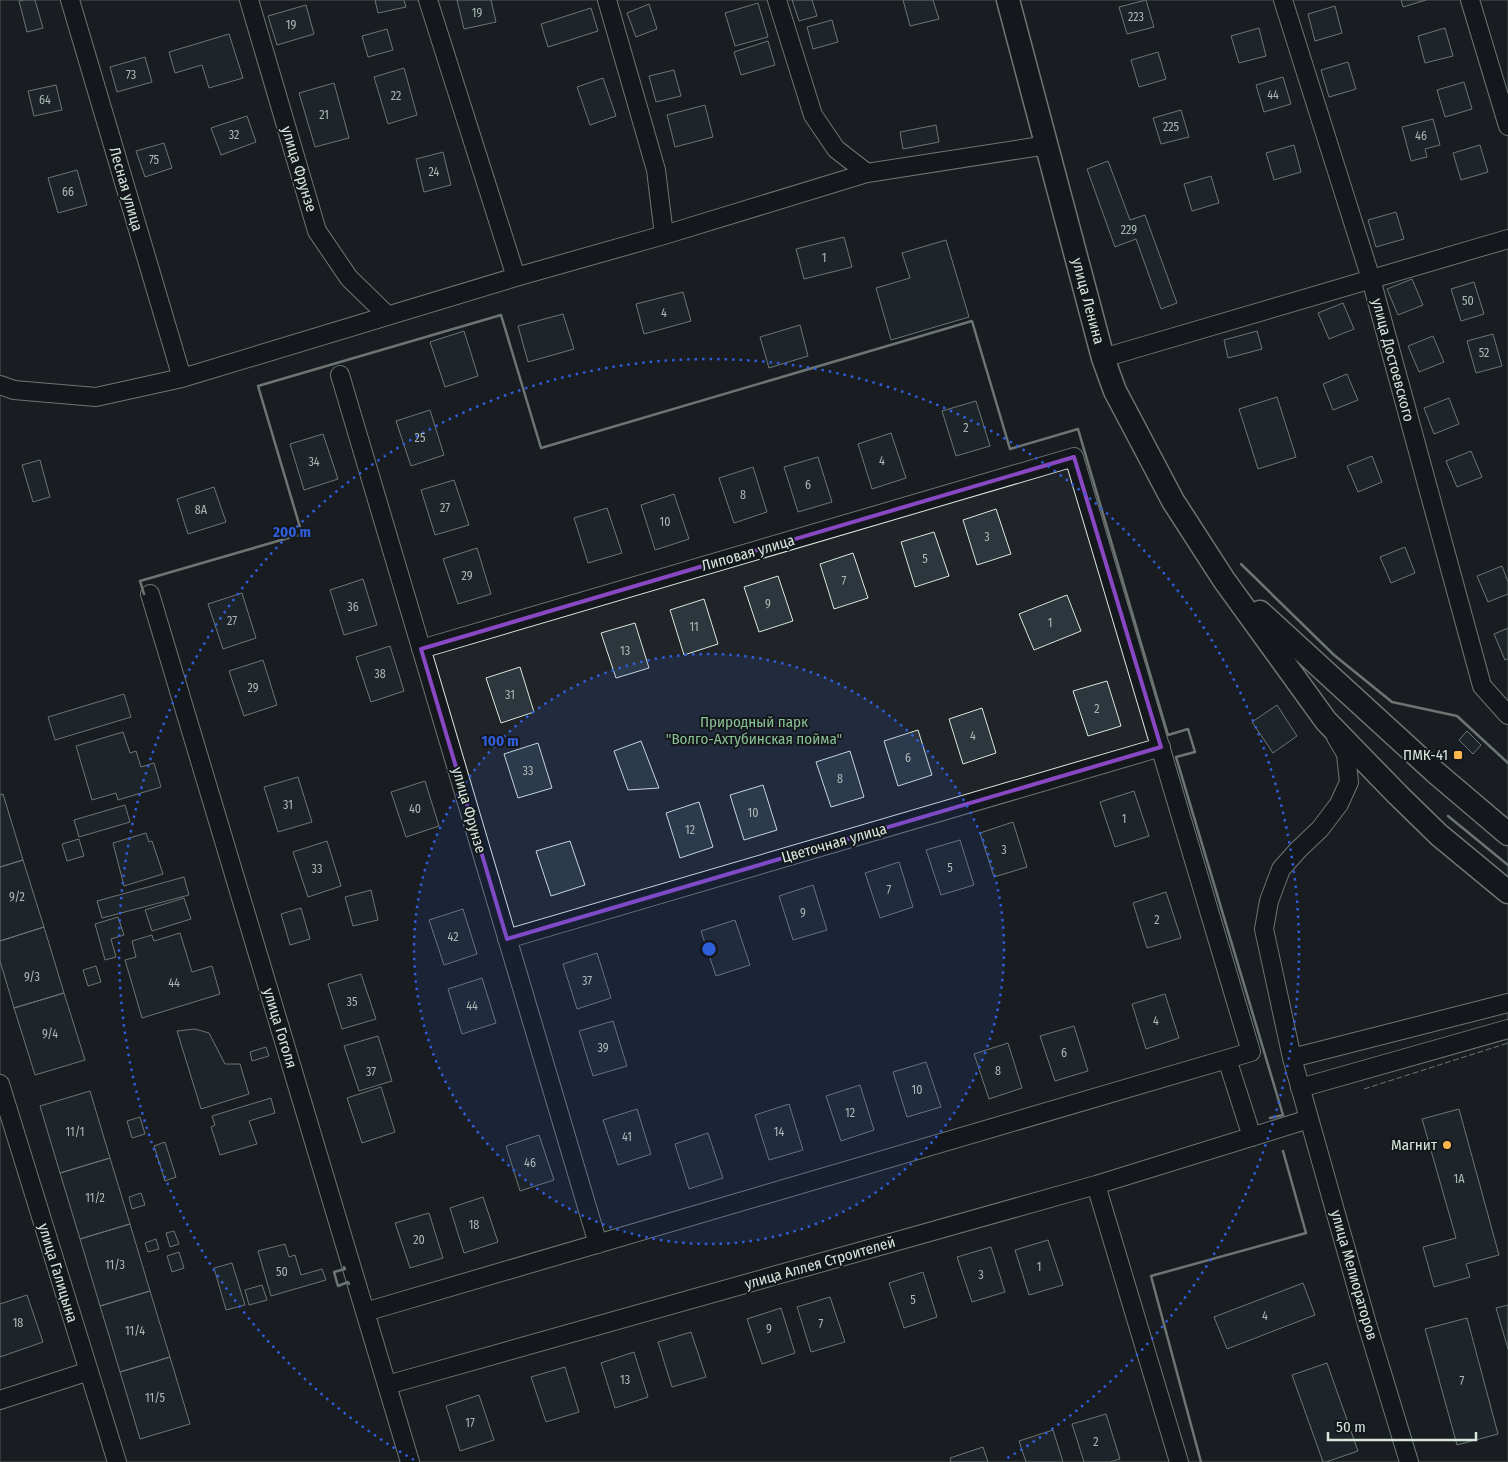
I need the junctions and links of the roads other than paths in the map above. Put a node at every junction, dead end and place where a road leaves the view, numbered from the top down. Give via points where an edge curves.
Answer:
1 (70, 0) edge
2 (249, 0) edge
3 (428, 0) edge
4 (607, 0) edge
5 (777, 0) edge
6 (1008, 0) edge
7 (1283, 0) edge
8 (1470, 0) edge
9 (1508, 126) edge
10 (1047, 145) junction
11 (867, 173) junction
12 (664, 235) junction
13 (1508, 239) edge
14 (516, 277) junction
15 (1371, 279) junction
16 (388, 316) junction
17 (1103, 358) junction
18 (340, 375) dead end
19 (182, 378) junction
20 (0, 385) edge
21 (1224, 580) junction
22 (150, 594) dead end
23 (421, 649) junction
24 (1508, 714) edge
25 (1326, 721) junction
26 (1160, 747) junction
27 (1508, 834) edge
28 (1508, 892) edge
29 (507, 939) junction
30 (1508, 1003) edge
31 (1508, 1029) edge
32 (1292, 1058) junction
33 (1227, 1059) junction
34 (0, 1084) edge
35 (1300, 1088) junction
36 (1309, 1120) junction
37 (1252, 1137) junction
38 (1096, 1185) junction
39 (598, 1244) junction
40 (365, 1312) junction
41 (89, 1371) junction
42 (387, 1385) junction
43 (0, 1400) edge
44 (117, 1462) edge
45 (410, 1462) edge
46 (1179, 1462) edge
47 (1409, 1462) edge

1 - 19 street, Лесная улица
2 - 16 street, улица Фрунзе via 317,230 349,278
3 - 14 street
4 - 12 street via 656,170
5 - 11 street via 813,115 836,149
6 - 10 street, улица Ленина
7 - 15 street, улица Достоевского
8 - 9 street
10 - 11 street
10 - 17 street, улица Ленина
11 - 12 street
12 - 14 street
13 - 15 street
14 - 16 street
15 - 17 street
15 - 24 street, улица Достоевского via 1482,686
16 - 19 street
17 - 21 street, улица Ленина via 1115,391 1174,501
18 - 23 street, улица Фрунзе
19 - 20 street via 96,397 14,390
21 - 25 street
21 - 27 street
22 - 40 street, улица Гоголя
23 - 26 street, Липовая улица via 1074,457
23 - 29 street, улица Фрунзе
25 - 28 street via 1438,835
25 - 32 street, улица Мелиораторов via 1346,754 1348,782 1339,804 1320,829 1281,869 1269,901 1264,929
26 - 29 street, Цветочная улица
26 - 33 street via 1251,1052
29 - 39 street, улица Фрунзе
30 - 32 street
31 - 35 street
32 - 35 street, улица Мелиораторов
33 - 37 street
33 - 39 street
34 - 41 street, улица Галицына
35 - 36 street, улица Мелиораторов
36 - 37 street, улица Аллея Строителей
36 - 47 street, улица Мелиораторов
37 - 38 street, улица Аллея Строителей
38 - 42 street, улица Аллея Строителей
38 - 46 street
39 - 40 street
40 - 42 street, улица Гоголя
41 - 43 street
41 - 44 street, улица Галицына
42 - 45 street, улица Гоголя

